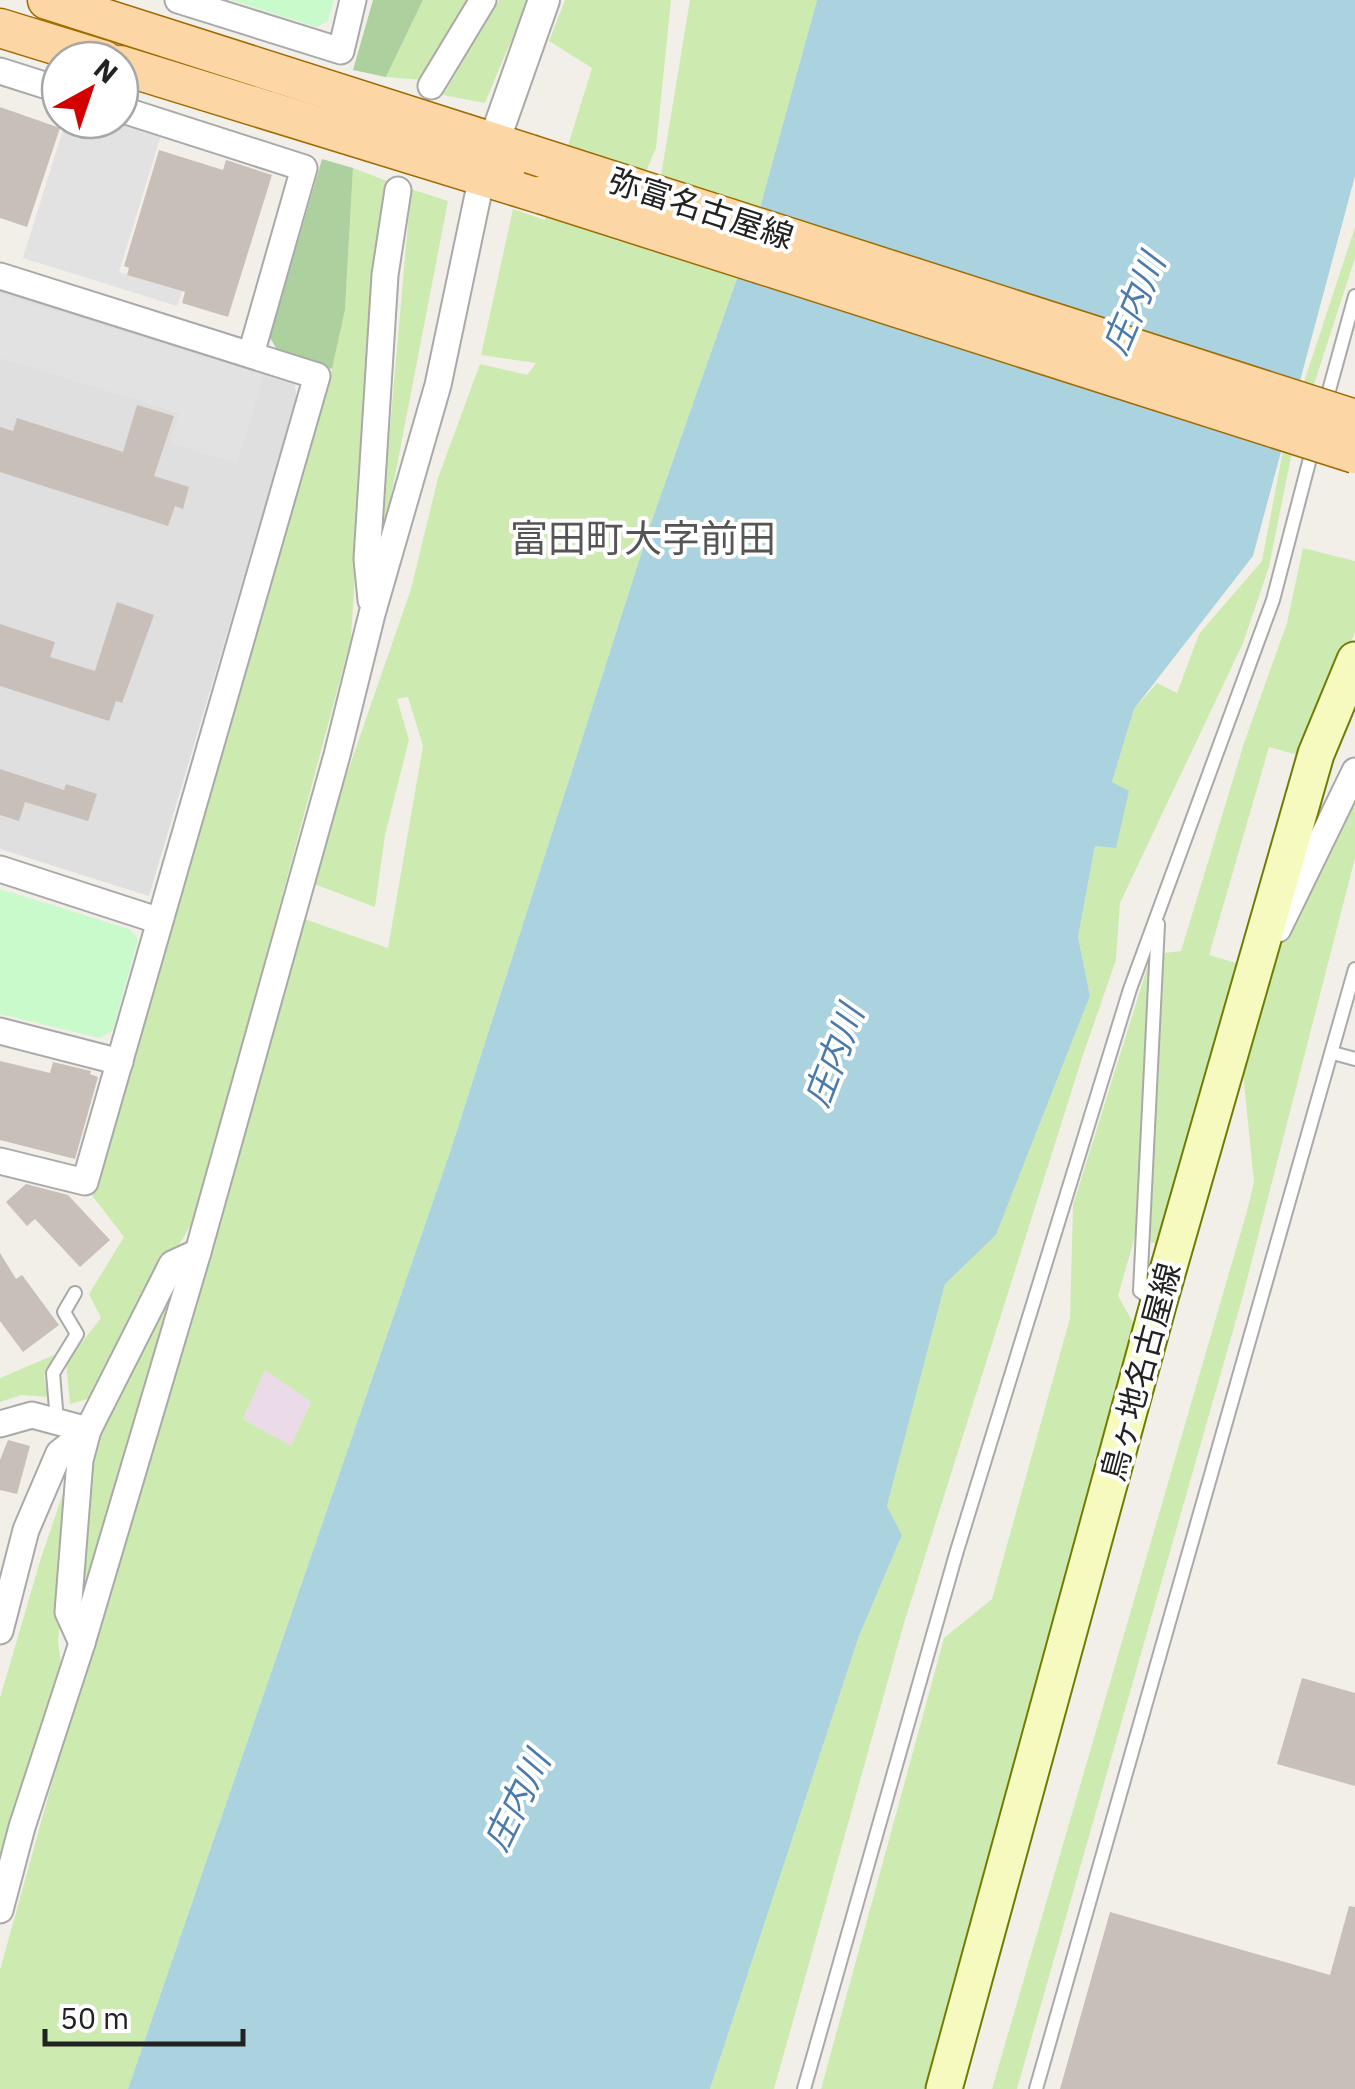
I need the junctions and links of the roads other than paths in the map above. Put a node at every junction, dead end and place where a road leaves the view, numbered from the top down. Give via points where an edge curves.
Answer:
1 (47, 0) edge
2 (178, 0) edge
3 (353, 0) edge
4 (483, 0) edge
5 (544, 0) edge
6 (0, 28) edge
7 (40, 40) edge
8 (140, 70) edge
9 (0, 71) edge
10 (40, 84) edge
11 (431, 86) dead end
12 (140, 115) edge
13 (502, 158) junction
14 (398, 190) dead end
15 (0, 276) edge
16 (1355, 296) edge
17 (251, 354) junction
18 (1355, 419) edge
19 (1355, 454) edge
20 (372, 614) junction
21 (1355, 660) edge
22 (1355, 772) edge
23 (0, 870) edge
24 (1159, 907) junction
25 (160, 921) junction
26 (1355, 969) edge
27 (1248, 991) junction
28 (0, 1031) edge
29 (1333, 1053) junction
30 (1355, 1059) edge
31 (120, 1062) junction
32 (0, 1161) edge
33 (198, 1252) junction
34 (75, 1293) dead end
35 (1158, 1306) junction
36 (57, 1421) junction
37 (0, 1424) edge
38 (88, 1430) junction
39 (0, 1631) edge
40 (82, 1644) junction
41 (0, 1910) edge
42 (804, 2089) edge
43 (944, 2089) edge
44 (1036, 2089) edge

1 - 13 main road, 弥富名古屋線
2 - 3 street via 341,52
4 - 11 street
5 - 13 street
6 - 7 main road
8 - 13 main road, 弥富名古屋線
9 - 10 street
12 - 17 street via 304,168
13 - 18 main road, 弥富名古屋線, bridge
13 - 19 main road, 弥富名古屋線, bridge via 543,195
13 - 20 street
14 - 20 street via 385,275 366,559
15 - 17 street
16 - 24 lane via 1274,600
17 - 25 street via 316,376
20 - 33 street
21 - 27 main road, 鳥ヶ地名古屋線 via 1316,754
22 - 27 street
23 - 25 street
24 - 35 lane via 1140,1291
24 - 42 lane via 956,1554
25 - 31 street
26 - 29 lane
27 - 35 main road, 鳥ヶ地名古屋線
28 - 31 street
29 - 30 lane
29 - 44 lane
31 - 32 street via 85,1182
33 - 38 street via 172,1264
33 - 40 street
34 - 36 lane via 64,1312 77,1334 53,1373
35 - 43 main road, 鳥ヶ地名古屋線
36 - 37 street via 32,1415
36 - 38 street
38 - 39 street via 58,1453 26,1530
38 - 40 street via 68,1612
40 - 41 street

